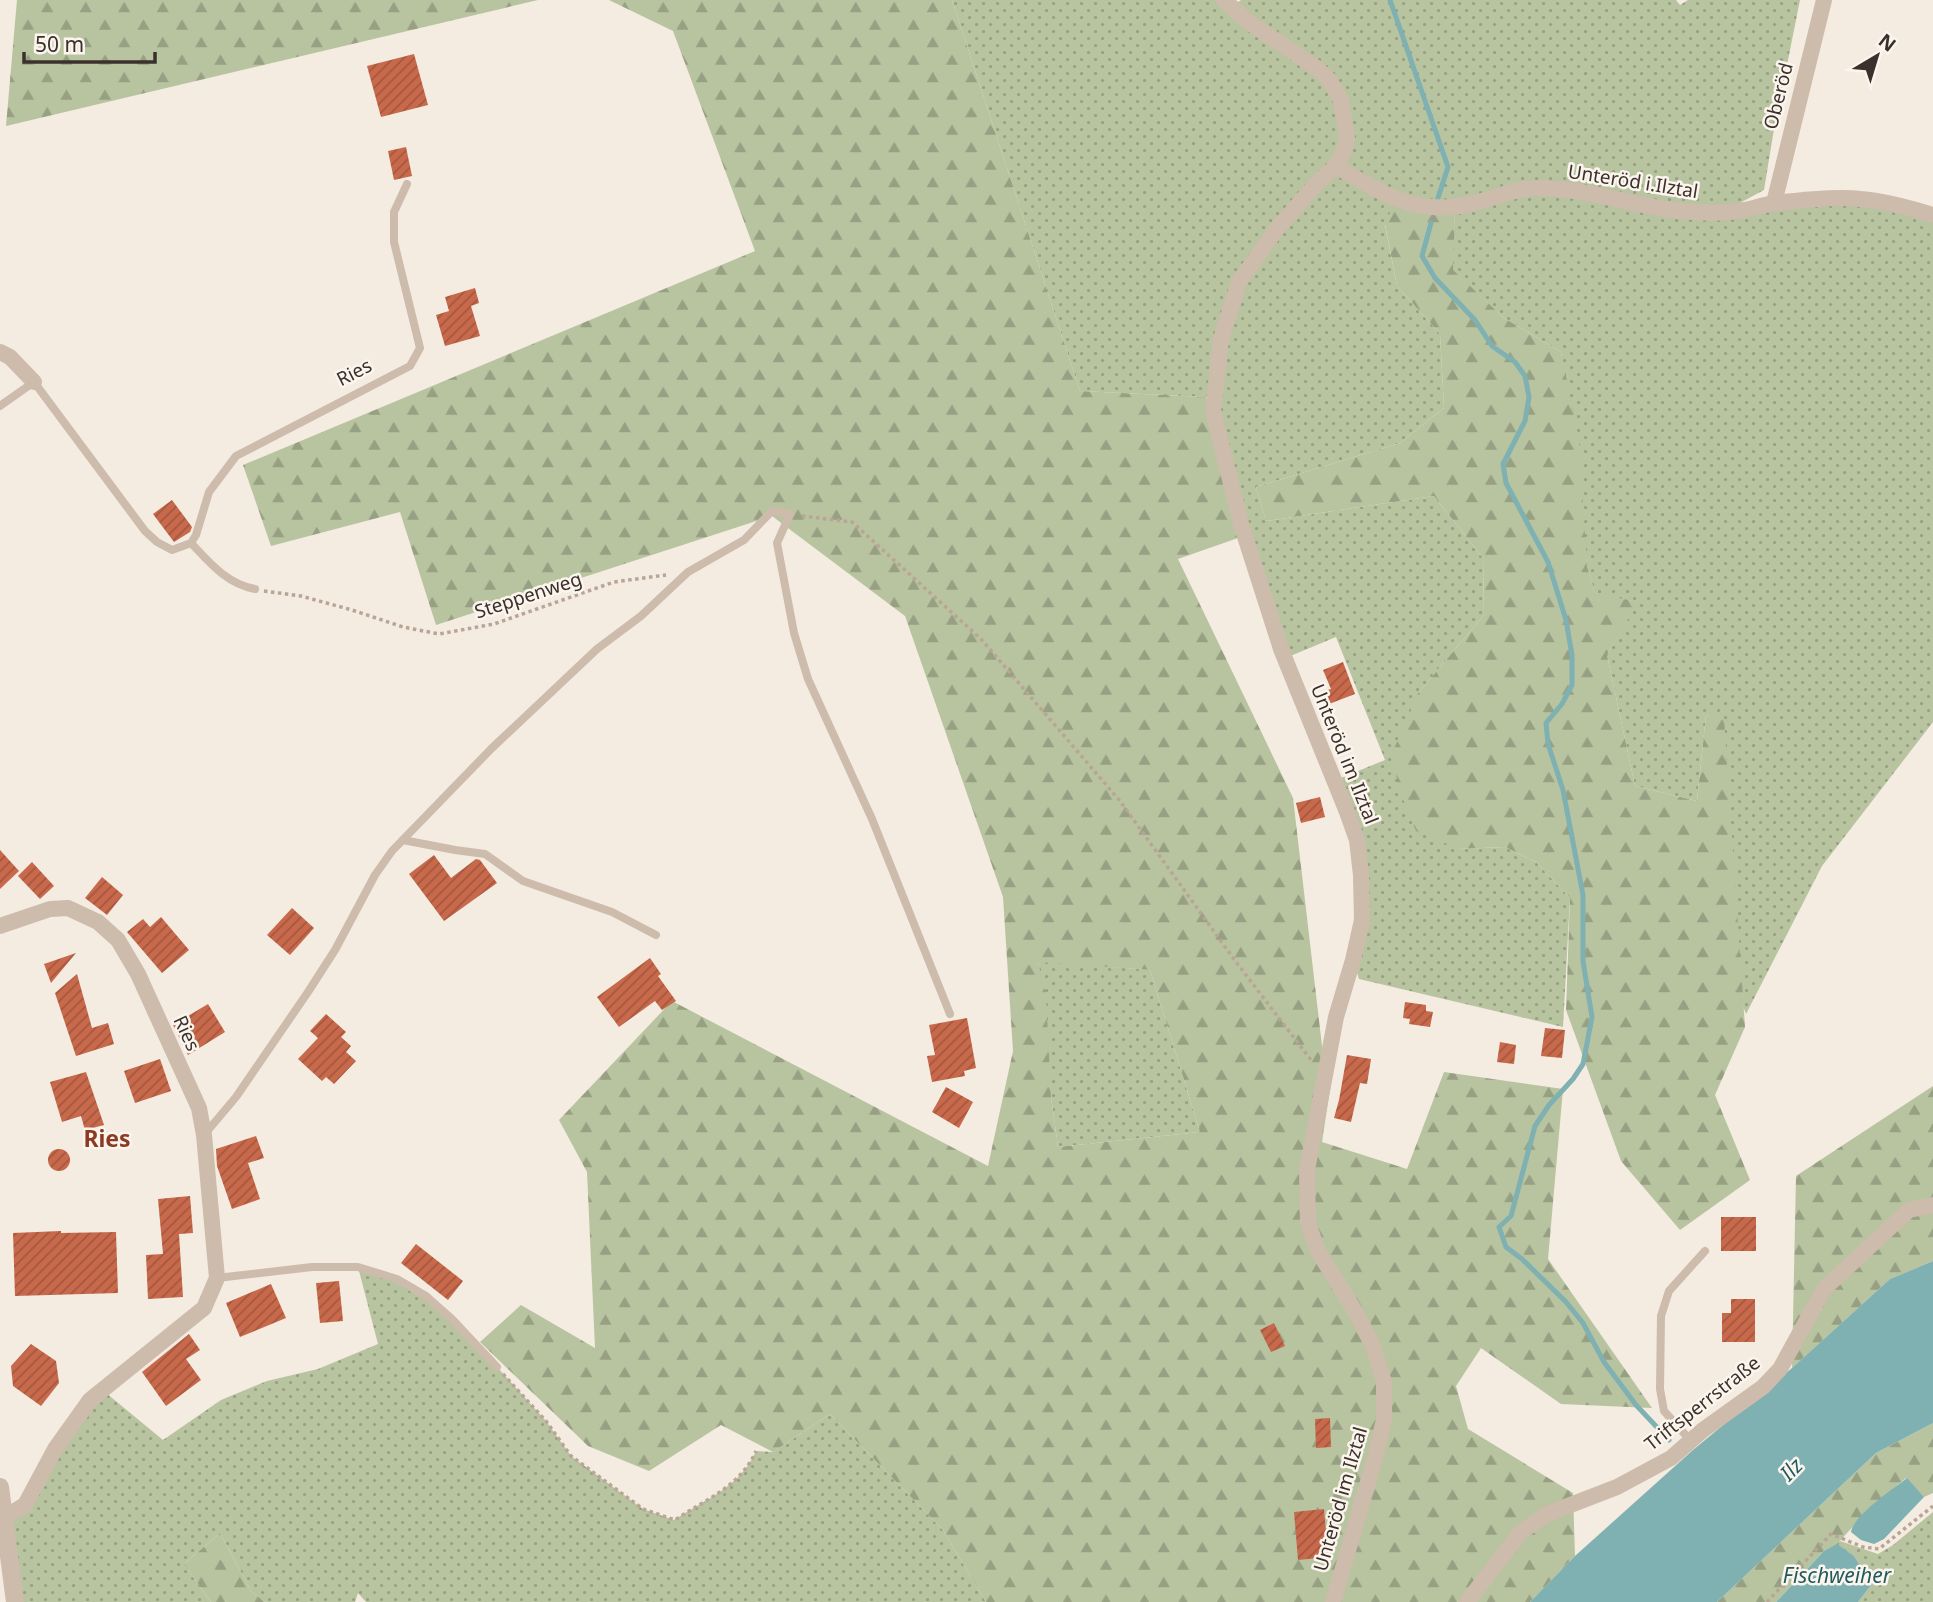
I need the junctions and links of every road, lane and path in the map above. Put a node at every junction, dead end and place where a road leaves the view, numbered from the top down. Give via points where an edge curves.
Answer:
1 (1224, 0) edge
2 (1824, 0) edge
3 (1336, 166) junction
4 (407, 184) dead end
5 (1774, 203) junction
6 (1933, 215) edge
7 (0, 352) edge
8 (34, 382) junction
9 (0, 406) edge
10 (790, 514) junction
11 (191, 543) junction
12 (688, 572) junction
13 (256, 589) joint
14 (403, 840) junction
15 (0, 926) edge
16 (656, 936) dead end
17 (950, 1014) dead end
18 (1326, 1080) junction
19 (204, 1135) junction
20 (1933, 1205) edge
21 (1705, 1251) dead end
22 (217, 1278) junction
23 (497, 1367) joint
24 (1691, 1441) junction
25 (756, 1451) dead end
26 (0, 1487) edge
27 (1933, 1506) edge
28 (3, 1518) junction
29 (15, 1602) edge
30 (1333, 1602) edge
31 (1467, 1602) edge
32 (1767, 1602) edge

1 - 3 street, Unteröd im Ilztal via 1330,81 1341,100 1347,137
2 - 5 street, Oberöd
3 - 5 street, Unteröd i.Ilztal via 1396,199 1436,209 1538,188 1657,209 1720,214
3 - 18 street, Unteröd im Ilztal via 1276,230 1239,282 1221,340 1213,411 1241,524 1281,649 1357,840 1362,920 1336,1017
4 - 11 lane, Ries via 394,212 394,242 420,348 410,366 236,456 209,492
5 - 6 street, Unteröd i.Ilztal via 1860,198
7 - 8 street
8 - 9 lane
8 - 11 lane via 145,531 172,550
10 - 12 lane via 772,511 744,540
10 - 17 lane via 777,543 808,679 872,819
10 - 18 path via 852,522 981,639 1121,801
11 - 13 lane via 229,579
12 - 13 path, Steppenweg via 614,582 494,624 439,634 301,596
12 - 14 lane via 552,691
14 - 16 lane via 485,854 523,881 612,912
14 - 19 lane via 375,875 308,992 236,1097
15 - 19 street, Ries via 50,909 68,908 98,922 118,940 199,1108
18 - 30 street, Unteröd im Ilztal via 1307,1170 1308,1223 1318,1251 1373,1346 1384,1382 1384,1419 1377,1455
19 - 22 street, Ries
20 - 24 street, Triftsperrstraße via 1909,1210 1824,1289 1780,1369
21 - 24 lane via 1669,1291 1661,1316 1664,1411
22 - 23 lane via 358,1267 397,1279 426,1296
22 - 28 street via 204,1308 90,1400 55,1449 25,1505
23 - 25 path via 571,1456 643,1509 675,1520 730,1485 749,1467
24 - 31 street, Triftsperrstraße via 1671,1458 1617,1487 1571,1502 1521,1532
26 - 28 street
27 - 32 path via 1879,1549 1831,1534
28 - 29 street

